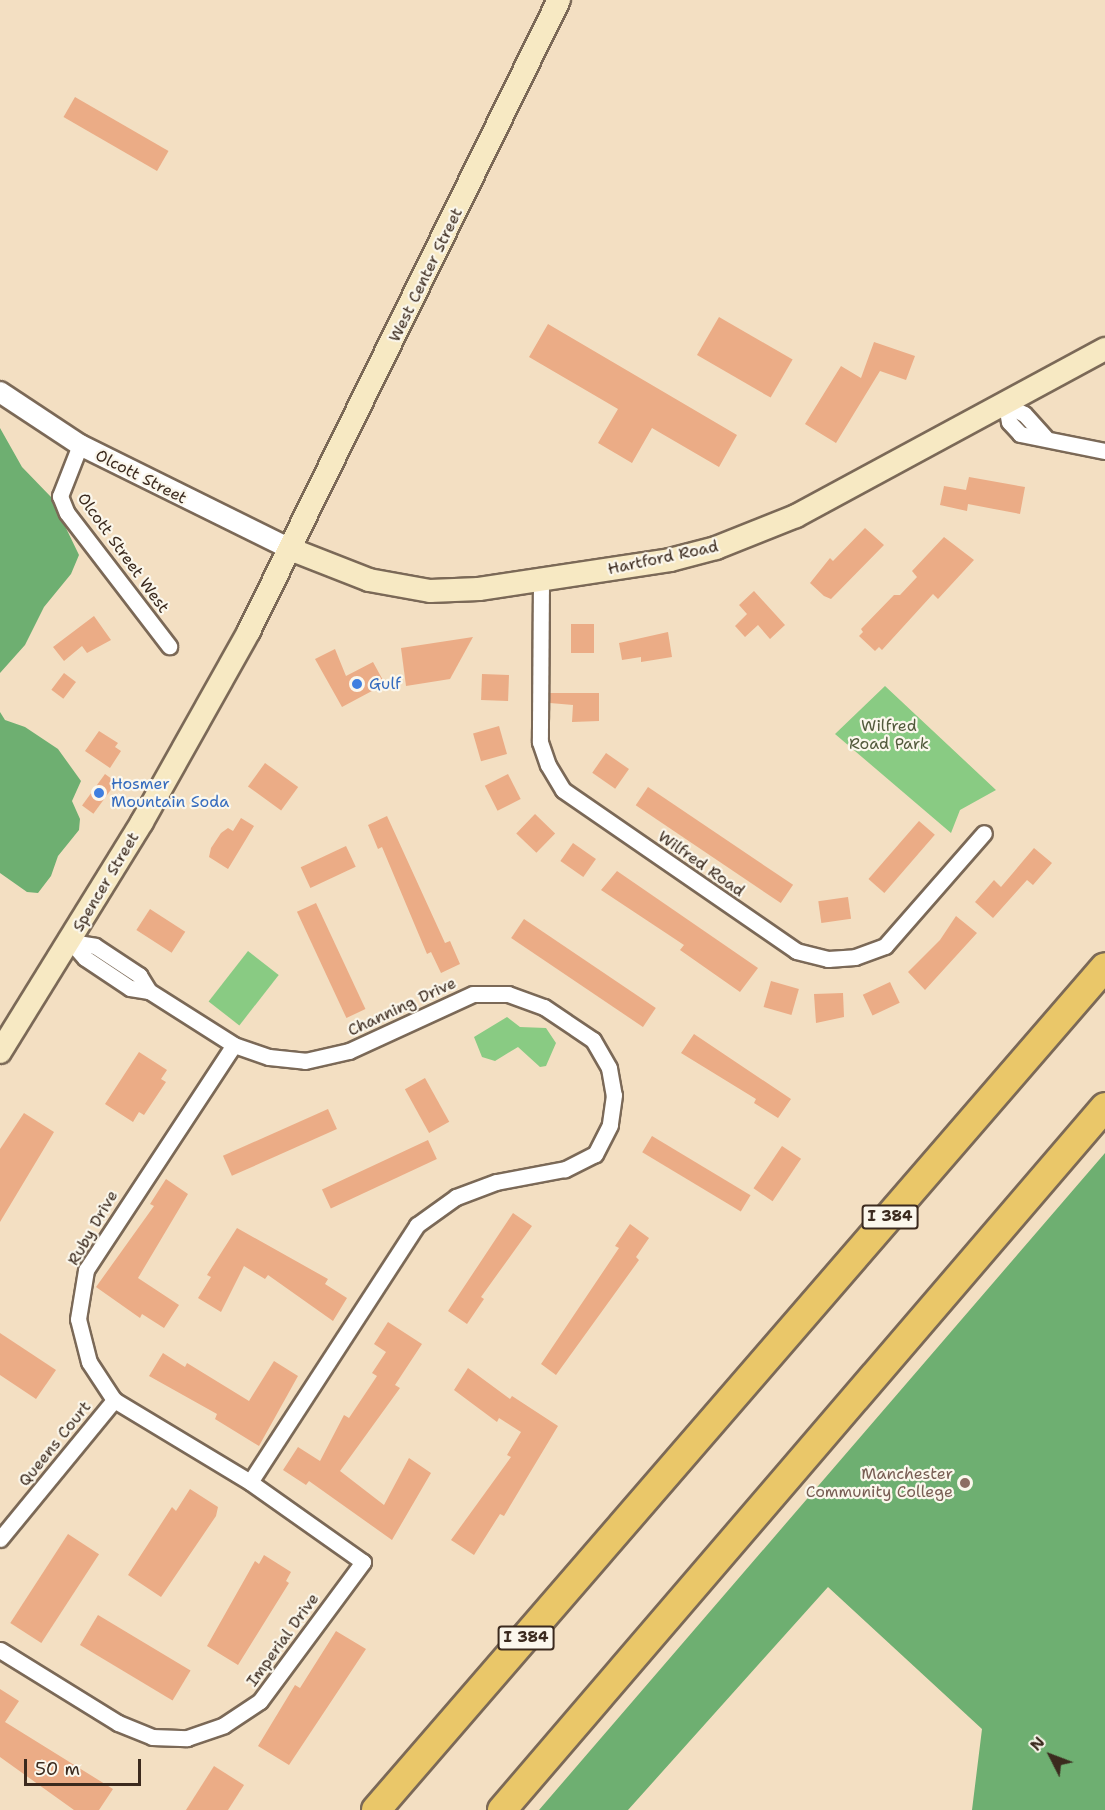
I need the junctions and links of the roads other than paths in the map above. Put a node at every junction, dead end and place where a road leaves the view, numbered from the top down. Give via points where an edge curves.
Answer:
1 (559, 0) edge
2 (1105, 349) edge
3 (0, 392) edge
4 (1006, 405) junction
5 (80, 445) junction
6 (1105, 451) edge
7 (290, 549) junction
8 (541, 581) junction
9 (169, 646) dead end
10 (984, 833) dead end
11 (71, 942) junction
12 (1105, 967) edge
13 (234, 1045) junction
14 (0, 1052) edge
15 (1105, 1107) edge
16 (114, 1400) junction
17 (675, 1467) junction
18 (250, 1482) junction
19 (0, 1539) edge
20 (0, 1650) edge
21 (376, 1810) edge
22 (401, 1810) edge
23 (502, 1810) edge

1 - 7 main road, West Center Street
2 - 4 main road, Hartford Road
3 - 5 street, Olcott Street
4 - 6 street via 1009,422 1020,434
4 - 8 main road, Hartford Road via 762,531 670,560
5 - 7 street, Olcott Street
5 - 9 street, Olcott Street West via 60,496 67,513
7 - 8 main road, Hartford Road via 369,580 430,591
7 - 11 main road, Spencer Street via 174,767
8 - 10 street, Wilfred Road via 540,742 563,790 796,951 828,959 855,957 885,946
11 - 13 street, Channing Drive via 85,958 130,988 149,991
11 - 14 main road, Spencer Street
12 - 17 highway, I 384
13 - 16 street, Ruby Drive via 86,1270 78,1319 89,1362
13 - 18 street, Channing Drive via 269,1057 305,1061 349,1051 473,994 508,994 544,1007 593,1040 609,1068 614,1095 610,1125 594,1154 565,1169 496,1182 456,1197 417,1225
15 - 23 highway
16 - 18 street, Ruby Drive
16 - 19 street, Queens Court
17 - 21 highway, I 384
17 - 22 highway via 577,1602
18 - 20 street, Imperial Drive via 363,1562 260,1701 224,1725 187,1738 152,1737 118,1723

